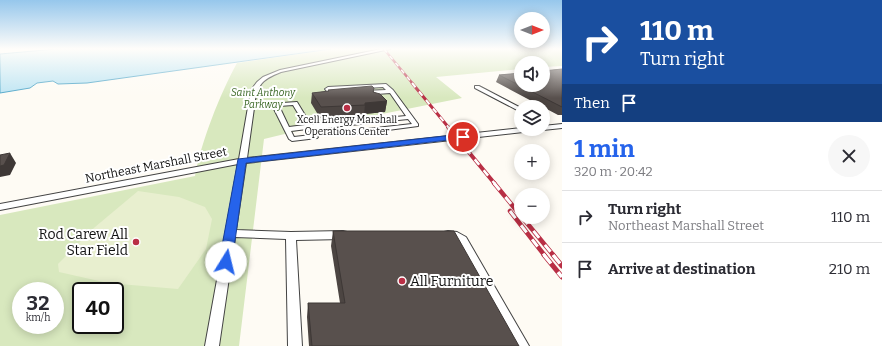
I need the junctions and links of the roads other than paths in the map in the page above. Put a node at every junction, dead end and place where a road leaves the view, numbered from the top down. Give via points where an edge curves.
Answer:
1 (309, 65) edge
2 (478, 87) dead end
3 (392, 91) junction
4 (397, 99) junction
5 (390, 100) dead end
6 (275, 105) junction
7 (514, 106) edge
8 (251, 107) junction
9 (410, 117) junction
10 (351, 123) junction
11 (550, 126) edge
12 (562, 126) edge
13 (309, 127) junction
14 (550, 127) edge
15 (553, 127) junction
16 (287, 129) junction
17 (514, 131) edge
18 (358, 132) junction
19 (369, 147) junction
20 (242, 161) junction
21 (0, 207) edge
22 (230, 233) junction
23 (353, 235) edge
24 (437, 235) edge
25 (291, 236) junction
26 (212, 346) edge
27 (295, 346) edge
28 (522, 346) edge

1 - 8 street via 266,77 256,86
2 - 7 street
3 - 3 street via 388,86 380,85 328,89 333,95
3 - 4 street
4 - 5 street
4 - 9 street
6 - 8 street
6 - 13 street via 295,103
6 - 16 street
8 - 20 street
9 - 10 street
9 - 18 street via 416,125
10 - 13 street
10 - 18 street
11 - 15 street
12 - 15 street
13 - 16 street
13 - 16 street via 315,137 292,140
14 - 15 street
17 - 19 street, Northeast Marshall Street
18 - 19 street
19 - 20 street, Northeast Marshall Street
20 - 21 street, Northeast Marshall Street
20 - 22 street
22 - 25 street
22 - 26 street
23 - 25 street
24 - 28 street via 453,235 462,240
25 - 27 street

